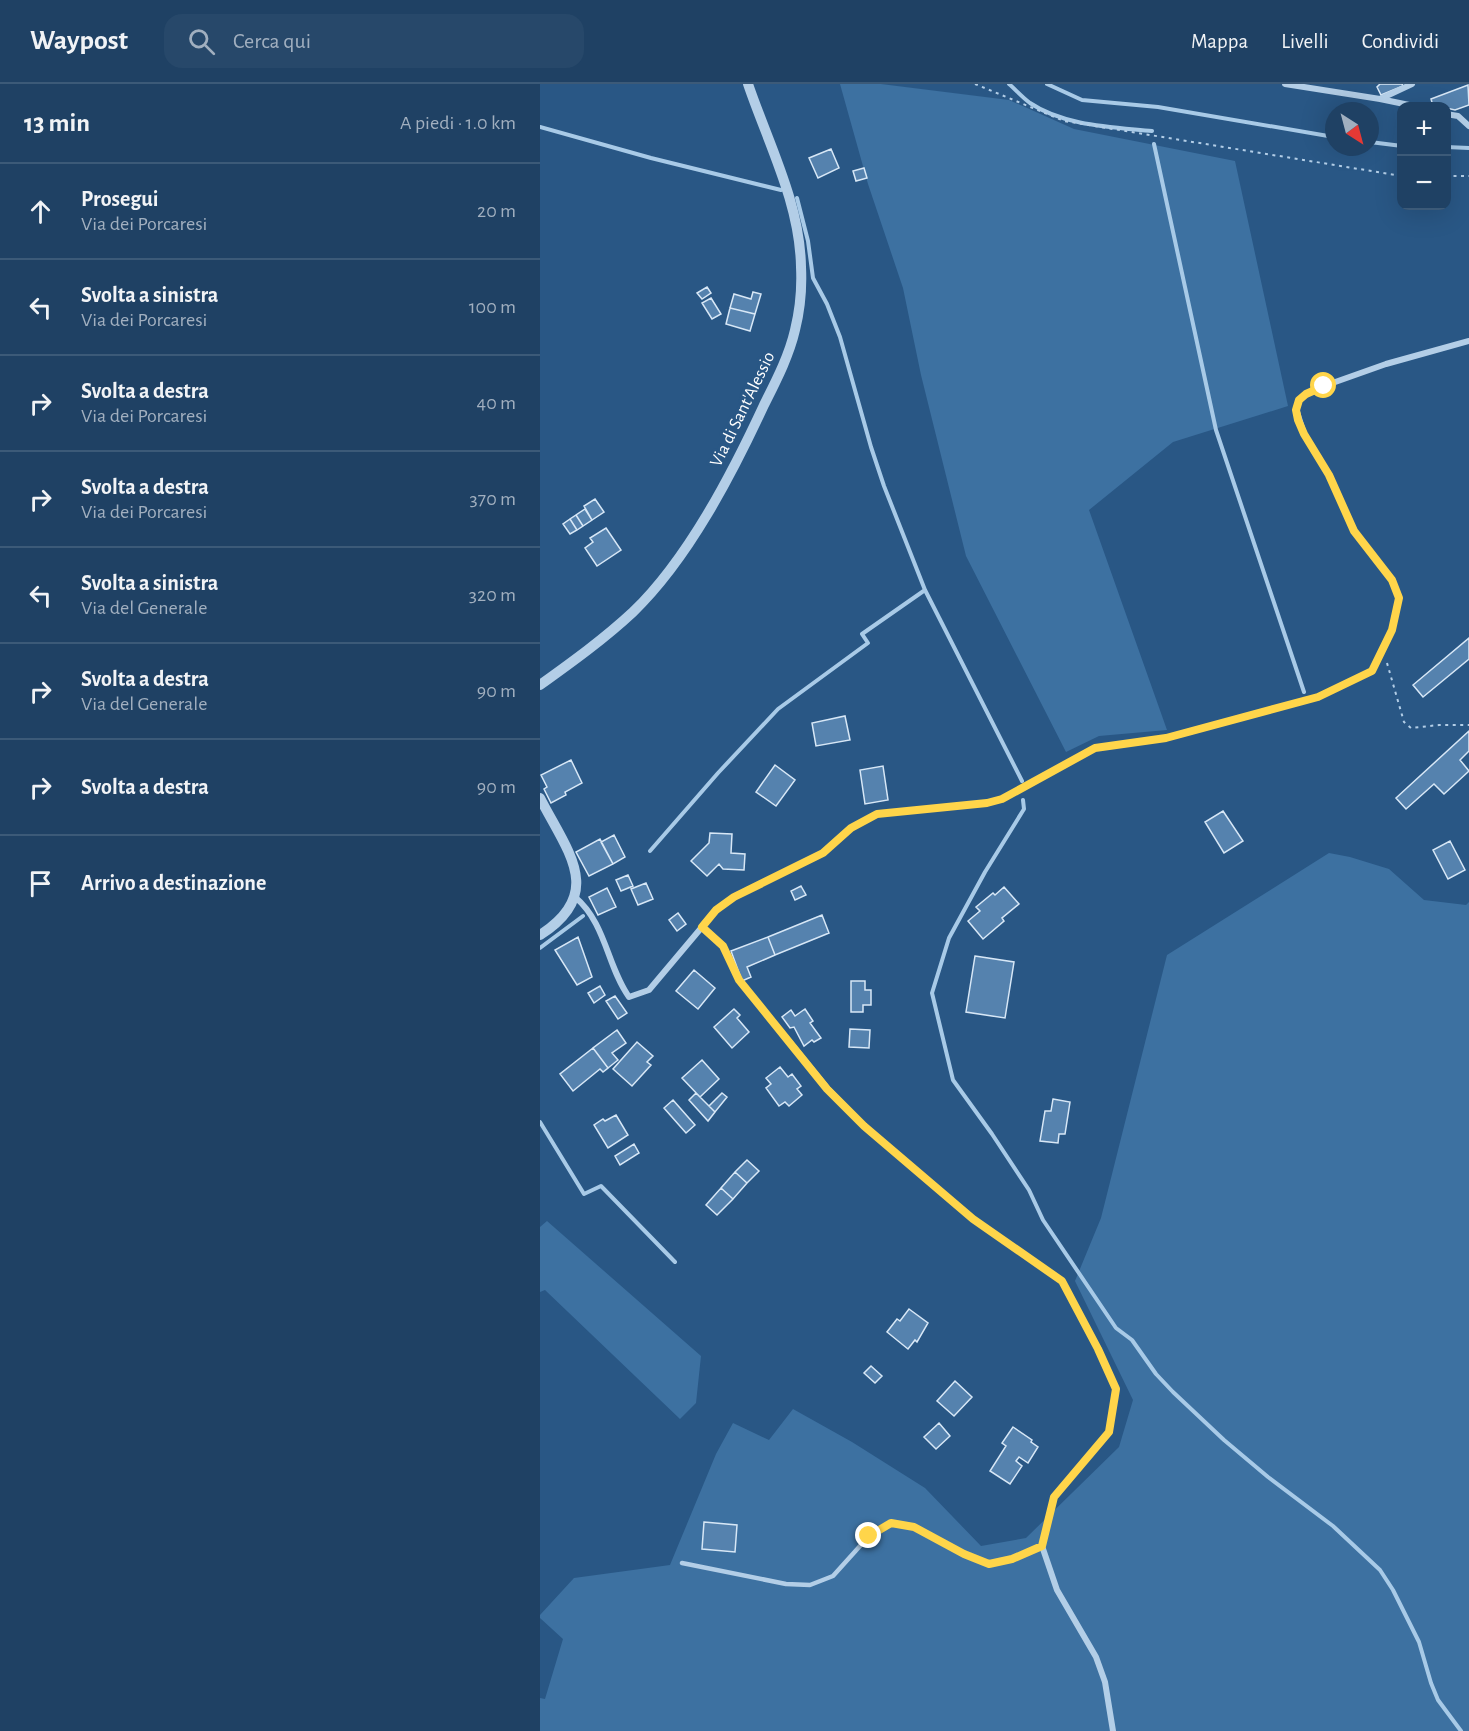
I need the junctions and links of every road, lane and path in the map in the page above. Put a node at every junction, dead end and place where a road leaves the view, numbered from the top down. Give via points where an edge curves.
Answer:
1 (748, 84) edge
2 (975, 84) edge
3 (1285, 84) edge
4 (1412, 84) edge
5 (1380, 99) junction
6 (1397, 102) edge
7 (1451, 115) edge
8 (1469, 126) edge
9 (1397, 175) edge
10 (1451, 176) edge
11 (1469, 176) edge
12 (1469, 340) edge
13 (1382, 649) junction
14 (540, 685) edge
15 (1469, 725) edge
16 (540, 798) edge
17 (576, 897) junction
18 (702, 927) junction
19 (540, 935) edge
20 (1042, 1546) junction
21 (682, 1563) dead end
22 (1113, 1731) edge

1 - 14 street, Via di Sant'Alessio via 798,233 800,299 786,358 751,434 671,568 634,611
2 - 9 path via 1064,121
3 - 5 street
4 - 5 street
5 - 6 street
7 - 8 street
10 - 11 path
12 - 13 street via 1324,386 1299,400 1296,410 1304,434 1329,475 1354,531 1392,580 1399,598 1392,630
13 - 15 path via 1404,722 1410,728
13 - 18 street via 1372,671 1318,697 1166,738 1095,748 1002,799 987,803 877,814 851,828 823,853 734,897
16 - 17 street via 572,859
17 - 18 street via 599,927 619,982 629,997 649,990
17 - 19 street via 567,913
18 - 20 street via 723,946 739,980 864,1126 973,1219 1062,1281 1116,1389 1109,1432 1054,1497
20 - 21 lane via 989,1564 914,1527 891,1523 869,1536 833,1576 810,1585 786,1584
20 - 22 street via 1057,1590 1096,1657 1105,1682

